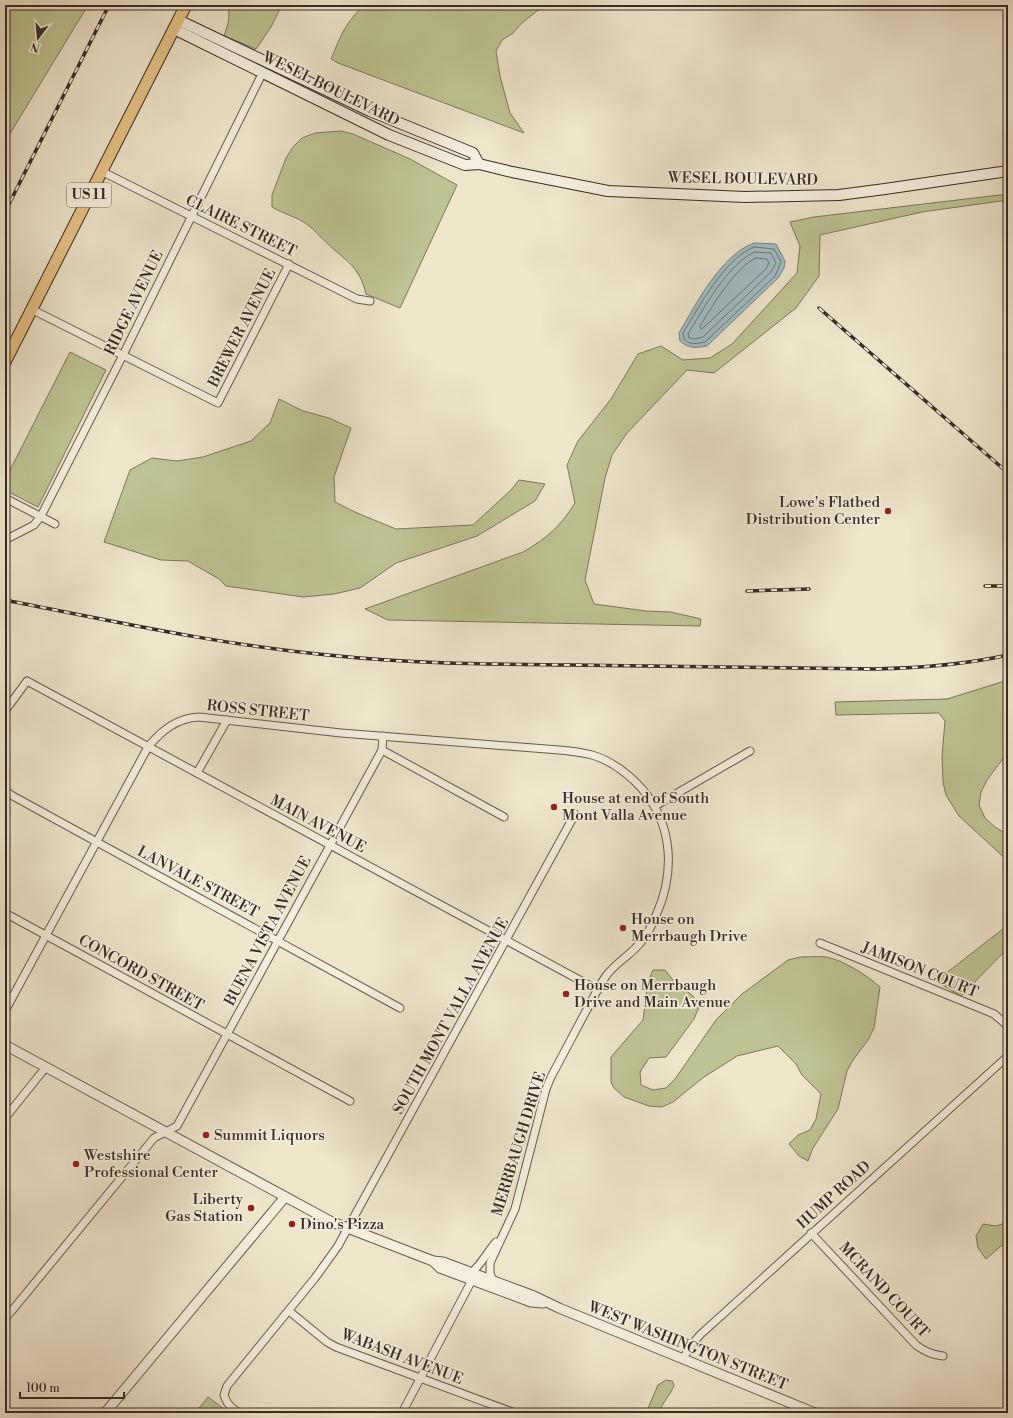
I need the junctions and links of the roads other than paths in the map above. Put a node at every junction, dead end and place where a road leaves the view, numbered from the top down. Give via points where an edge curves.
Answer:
1 (186, 5) edge
2 (176, 24) junction
3 (263, 72) junction
4 (479, 164) junction
5 (101, 171) junction
6 (1008, 171) edge
7 (192, 216) junction
8 (289, 264) junction
9 (370, 301) dead end
10 (31, 309) junction
11 (123, 355) junction
12 (5, 362) edge
13 (5, 498) edge
14 (41, 516) junction
15 (55, 524) dead end
16 (5, 534) edge
17 (16, 534) junction
18 (5, 540) edge
19 (5, 711) edge
20 (227, 720) junction
21 (383, 736) junction
22 (148, 746) junction
23 (382, 750) junction
24 (750, 751) dead end
25 (197, 773) junction
26 (5, 790) edge
27 (655, 806) junction
28 (575, 814) dead end
29 (504, 817) dead end
30 (97, 842) junction
31 (330, 845) junction
32 (5, 913) edge
33 (46, 936) junction
34 (278, 940) junction
35 (506, 941) junction
36 (820, 943) dead end
37 (598, 990) junction
38 (400, 1008) dead end
39 (5, 1011) edge
40 (1008, 1026) edge
41 (227, 1034) junction
42 (5, 1045) edge
43 (1008, 1056) edge
44 (46, 1067) junction
45 (350, 1101) dead end
46 (5, 1118) edge
47 (166, 1132) junction
48 (285, 1197) junction
49 (349, 1229) junction
50 (811, 1233) junction
51 (502, 1236) junction
52 (471, 1276) junction
53 (492, 1280) junction
54 (551, 1305) junction
55 (288, 1311) junction
56 (5, 1319) edge
57 (943, 1356) dead end
58 (683, 1359) junction
59 (420, 1378) junction
60 (106, 1413) edge
61 (239, 1413) edge
62 (402, 1413) edge
63 (515, 1413) edge
64 (815, 1413) edge

1 - 2 main road, US 11
2 - 3 main road, WESEL BOULEVARD
2 - 4 main road, WESEL BOULEVARD via 370,111 473,153
2 - 5 main road, US 11
3 - 4 main road, WESEL BOULEVARD via 389,136 465,165
3 - 7 street, RIDGE AVENUE
4 - 6 main road, WESEL BOULEVARD via 608,190 745,197 839,195
5 - 7 street, CLAIRE STREET
5 - 10 main road, US 11
7 - 8 street, CLAIRE STREET
7 - 11 street, RIDGE AVENUE
8 - 9 street, CLAIRE STREET via 357,299
8 - 11 street, BREWER AVENUE via 218,403
10 - 11 street
10 - 12 main road, US 11
11 - 14 street, RIDGE AVENUE
13 - 14 street
14 - 15 street
14 - 17 street, RIDGE AVENUE via 34,525
16 - 17 street, RIDGE AVENUE
17 - 18 street, RIDGE AVENUE
19 - 22 street, MAIN AVENUE via 27,681
20 - 21 street, ROSS STREET
20 - 22 street, ROSS STREET via 199,717 182,720 164,729
20 - 25 street
21 - 23 street, BUENA VISTA AVENUE
21 - 27 street, ROSS STREET via 593,755 626,774 642,788
22 - 25 street, MAIN AVENUE
22 - 30 street, ROSS STREET
23 - 29 street
23 - 31 street, BUENA VISTA AVENUE
24 - 27 street
25 - 31 street, MAIN AVENUE
26 - 30 street, LANVALE STREET
27 - 37 street, MERRBAUGH DRIVE via 662,821 668,848 665,890 654,920 642,941 607,975
28 - 35 street, SOUTH MONT VALLA AVENUE
30 - 33 street, ROSS STREET
30 - 34 street, LANVALE STREET
31 - 34 street, BUENA VISTA AVENUE
31 - 35 street, MAIN AVENUE
32 - 33 street, CONCORD STREET
33 - 39 street, ROSS STREET
33 - 41 street, CONCORD STREET
34 - 38 street, LANVALE STREET
34 - 41 street, BUENA VISTA AVENUE
35 - 37 street, MAIN AVENUE
35 - 49 street, SOUTH MONT VALLA AVENUE
36 - 40 street, JAMISON COURT via 994,1014
37 - 51 street, MERRBAUGH DRIVE via 546,1089 515,1209
41 - 45 street, CONCORD STREET
41 - 47 street, BUENA VISTA AVENUE via 178,1126
42 - 44 street, WEST WASHINGTON STREET
43 - 50 street, HUMP ROAD
44 - 46 street
44 - 47 street, WEST WASHINGTON STREET
47 - 48 street, WEST WASHINGTON STREET
47 - 56 street, BUENA VISTA AVENUE via 154,1138
48 - 49 street, WEST WASHINGTON STREET
48 - 60 street
49 - 52 street, WEST WASHINGTON STREET via 433,1262 443,1262
49 - 55 street, SOUTH MONT VALLA AVENUE
50 - 57 street, MCRAND COURT via 916,1344 931,1354
50 - 58 street, HUMP ROAD via 700,1334
51 - 52 street, MERRBAUGH DRIVE
51 - 53 street, MERRBAUGH DRIVE via 490,1263
52 - 53 street, WEST WASHINGTON STREET
52 - 54 street, WEST WASHINGTON STREET via 531,1302
52 - 59 street, MERRBAUGH DRIVE
53 - 54 street, WEST WASHINGTON STREET
54 - 58 street, WEST WASHINGTON STREET
55 - 59 street, WABASH AVENUE via 336,1347
55 - 61 street, SOUTH MONT VALLA AVENUE via 227,1386 224,1395 227,1402
58 - 64 street, WEST WASHINGTON STREET
59 - 62 street, MERRBAUGH DRIVE
59 - 63 street, WABASH AVENUE

